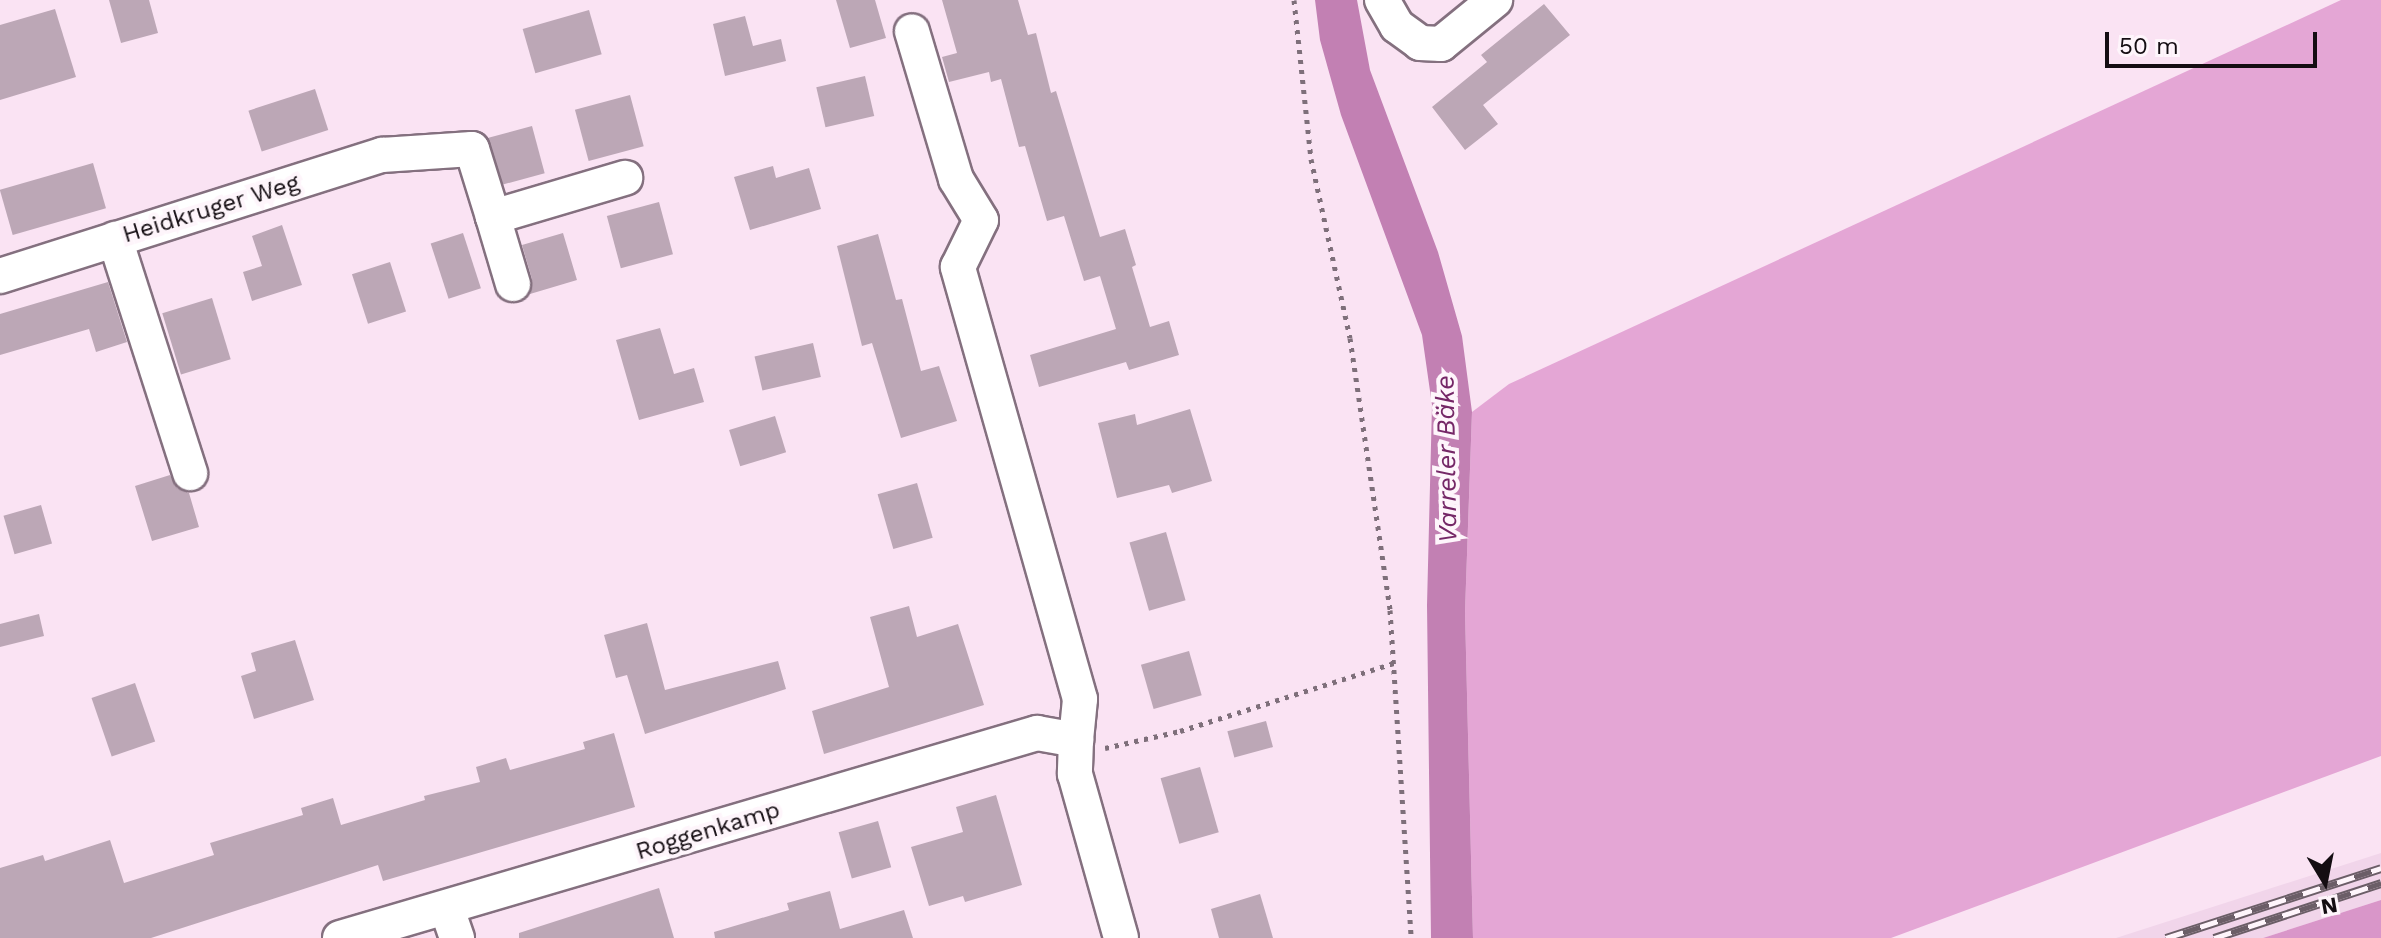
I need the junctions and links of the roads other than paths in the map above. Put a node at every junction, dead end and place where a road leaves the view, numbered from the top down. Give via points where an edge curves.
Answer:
1 (1382, 0) edge
2 (1495, 0) edge
3 (912, 31) dead end
4 (625, 178) dead end
5 (493, 217) junction
6 (115, 239) junction
7 (0, 276) edge
8 (513, 284) dead end
9 (190, 473) dead end
10 (1076, 740) junction
11 (452, 923) edge
12 (340, 938) edge
13 (1121, 938) edge

1 - 2 street via 1397,26 1420,43 1441,44
3 - 10 street via 956,179 981,220 958,267 1080,699
4 - 5 street
5 - 6 street, Heidkruger Weg via 472,149 382,155
5 - 8 street
6 - 7 street, Heidkruger Weg
6 - 9 street
10 - 11 street, Roggenkamp via 1037,733
10 - 13 street via 1075,774
11 - 12 street, Roggenkamp

